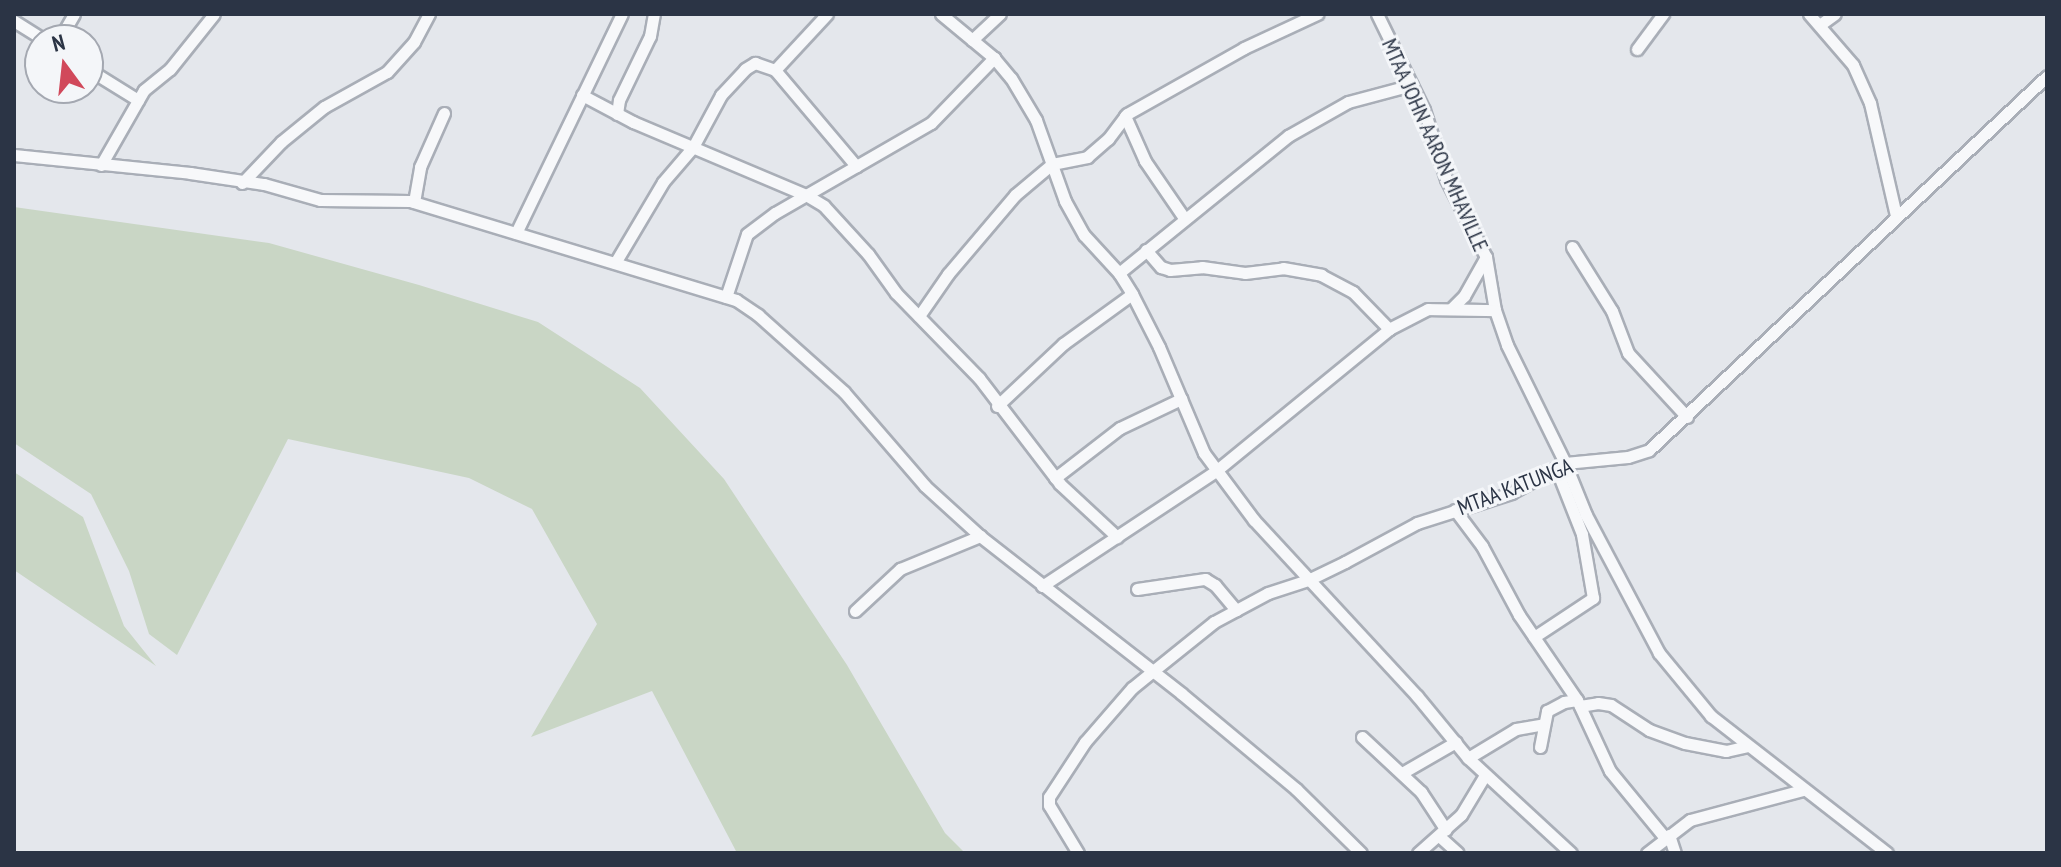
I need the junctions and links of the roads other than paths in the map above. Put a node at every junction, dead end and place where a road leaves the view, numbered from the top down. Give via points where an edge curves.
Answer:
1 (214, 14) edge
2 (429, 14) edge
3 (622, 14) edge
4 (654, 14) edge
5 (827, 14) edge
6 (941, 14) edge
7 (1000, 14) edge
8 (1317, 14) edge
9 (1377, 14) edge
10 (1663, 14) edge
11 (1809, 14) edge
12 (1835, 14) edge
13 (1821, 24) junction
14 (972, 40) junction
15 (1637, 49) dead end
16 (994, 58) junction
17 (775, 70) junction
18 (2047, 76) edge
19 (104, 79) edge
20 (1412, 85) junction
21 (582, 95) junction
22 (138, 100) junction
23 (444, 113) dead end
24 (617, 114) junction
25 (1125, 116) junction
26 (693, 147) junction
27 (14, 155) edge
28 (1052, 164) junction
29 (101, 165) junction
30 (856, 166) junction
31 (242, 183) junction
32 (806, 195) junction
33 (414, 202) junction
34 (1896, 216) junction
35 (1184, 218) junction
36 (516, 233) junction
37 (1572, 247) dead end
38 (1146, 250) junction
39 (1486, 257) junction
40 (615, 263) junction
41 (1119, 273) junction
42 (1132, 294) junction
43 (726, 297) junction
44 (1452, 308) junction
45 (1495, 310) junction
46 (919, 316) junction
47 (1389, 329) junction
48 (1181, 399) junction
49 (997, 406) junction
50 (1687, 417) junction
51 (1561, 466) junction
52 (1217, 470) junction
53 (1055, 478) junction
54 (1455, 510) junction
55 (980, 536) junction
56 (1117, 537) junction
57 (1308, 580) junction
58 (1042, 586) junction
59 (1137, 589) dead end
60 (1236, 610) junction
61 (855, 611) dead end
62 (1534, 637) junction
63 (1153, 671) junction
64 (1578, 703) junction
65 (1543, 724) junction
66 (1362, 737) dead end
67 (1456, 742) junction
68 (1748, 746) junction
69 (1540, 747) dead end
70 (1468, 758) junction
71 (1402, 773) junction
72 (1485, 775) junction
73 (1803, 790) junction
74 (1442, 833) junction
75 (1667, 837) junction
76 (1078, 853) edge
77 (1361, 853) edge
78 (1418, 853) edge
79 (1458, 853) edge
80 (1571, 853) edge
81 (1647, 853) edge
82 (1675, 853) edge
83 (1887, 853) edge

1 - 22 street
2 - 31 street via 414,42 387,72 324,107
3 - 21 street
4 - 24 street
5 - 17 street
6 - 14 street
7 - 14 street
8 - 25 street via 1221,60
9 - 20 street, MTAA JOHN AARON MHAVILLE
10 - 15 street
11 - 13 street
12 - 13 street
13 - 34 street via 1853,65 1870,103
14 - 16 street
16 - 28 street via 1036,120
16 - 30 street via 931,123
17 - 26 street via 755,63 734,79
17 - 30 street
18 - 34 street, MTAA KATUNGA
19 - 22 street
20 - 35 street via 1348,102 1288,136
20 - 39 street, MTAA JOHN AARON MHAVILLE via 1446,179
21 - 24 street
21 - 36 street
22 - 29 street
23 - 33 street via 420,167
24 - 26 street
25 - 28 street via 1094,152
25 - 35 street via 1145,161
26 - 32 street
26 - 40 street via 663,182
27 - 29 street
28 - 41 street via 1084,235
28 - 46 street via 1015,195
29 - 31 street
30 - 32 street
31 - 33 street via 320,200
32 - 43 street via 747,234
32 - 46 street via 843,225
33 - 36 street
34 - 50 street, MTAA KATUNGA
35 - 38 street
36 - 40 street
37 - 50 street via 1612,311 1628,353
38 - 41 street
38 - 47 street via 1170,270 1202,267 1245,273 1283,268 1321,275 1353,292
39 - 44 street
39 - 45 street, MTAA JOHN AARON MHAVILLE
40 - 43 street
41 - 42 street
42 - 48 street
42 - 49 street via 1063,344
43 - 55 street via 758,315 844,392 925,486
44 - 45 street
44 - 47 street via 1428,309
45 - 51 street, MTAA JOHN AARON MHAVILLE
46 - 49 street via 970,368
47 - 52 street
48 - 52 street
48 - 53 street via 1120,428
49 - 53 street
50 - 51 street, MTAA KATUNGA via 1649,450
51 - 54 street, MTAA KATUNGA via 1511,493
51 - 62 street via 1582,534 1593,598
51 - 68 street, MTAA JOHN AARON MHAVILLE via 1659,653 1711,716
52 - 56 street
52 - 57 street
53 - 56 street
54 - 57 street, MTAA KATUNGA via 1417,523
54 - 62 street
55 - 58 street
55 - 61 street via 900,569
56 - 58 street
57 - 60 street, MTAA KATUNGA
57 - 67 street
58 - 63 street
59 - 60 street via 1205,579
60 - 63 street, MTAA KATUNGA
62 - 64 street
63 - 76 street, MTAA KATUNGA via 1085,742 1049,797
63 - 77 street via 1296,789
64 - 65 street via 1564,702 1547,711
64 - 68 street via 1611,705 1649,730 1685,743 1726,751
64 - 75 street via 1610,771
65 - 69 street
65 - 70 street via 1516,729
66 - 71 street
67 - 70 street
67 - 71 street
68 - 73 street, MTAA JOHN AARON MHAVILLE
70 - 72 street
71 - 74 street via 1421,792
72 - 74 street via 1461,815
72 - 80 street
73 - 75 street via 1717,810 1690,820
73 - 83 street, MTAA JOHN AARON MHAVILLE
74 - 78 street
74 - 79 street
75 - 81 street
75 - 82 street

